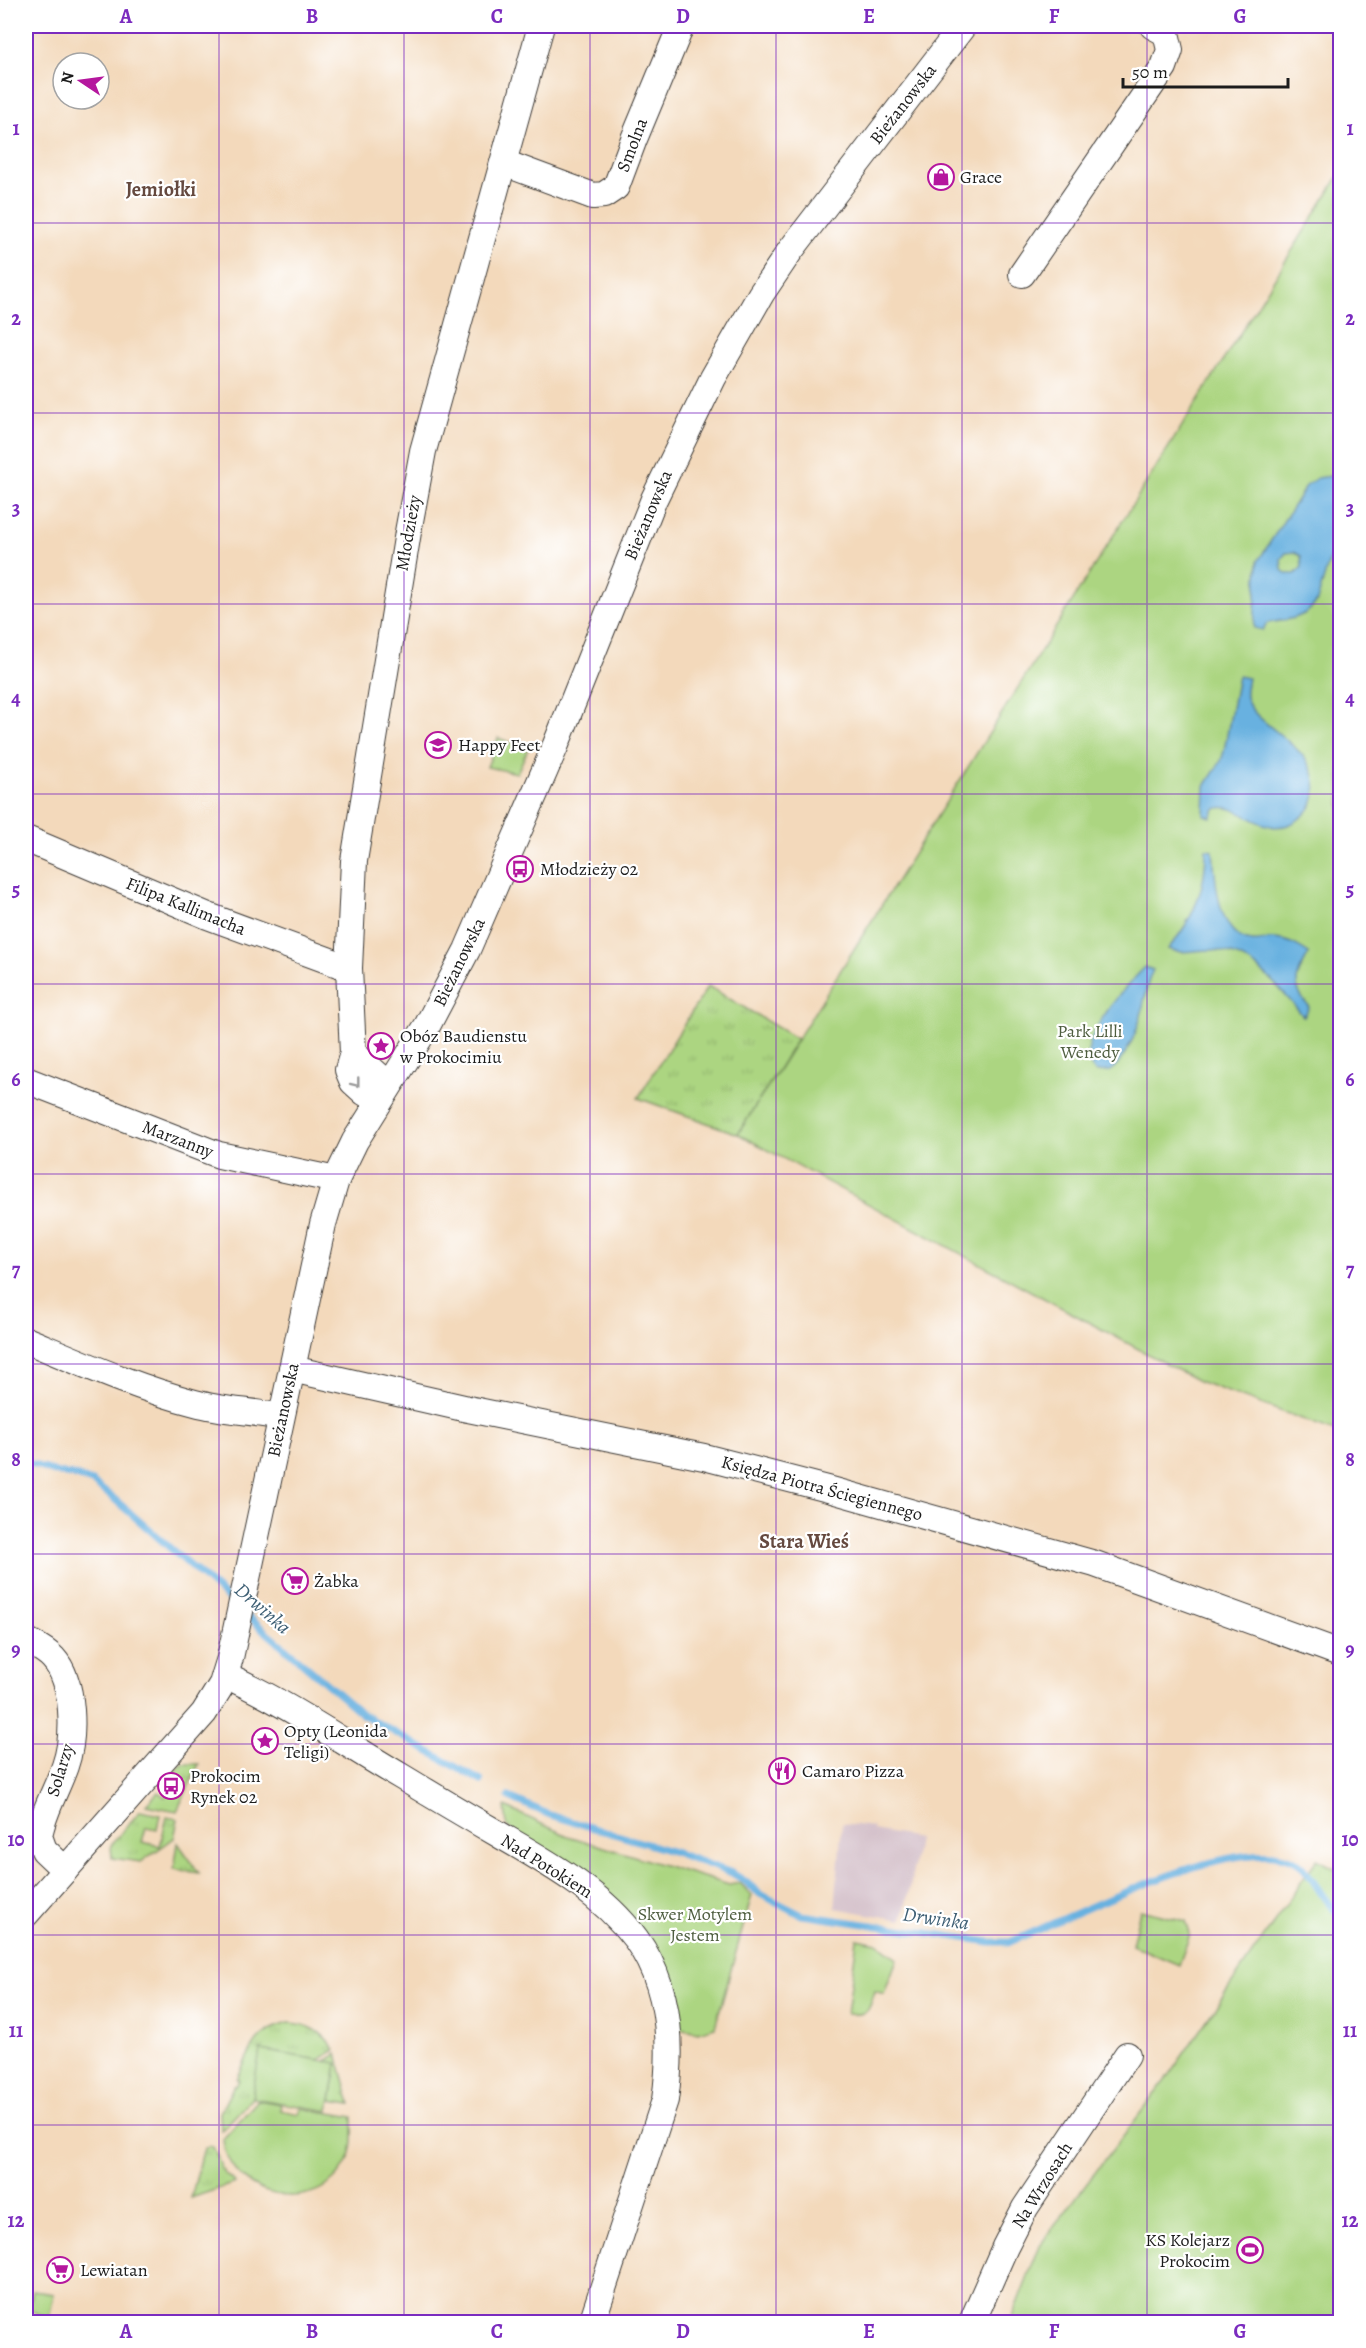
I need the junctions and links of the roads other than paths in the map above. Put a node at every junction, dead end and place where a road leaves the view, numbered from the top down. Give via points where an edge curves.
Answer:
1 (541, 26) edge
2 (681, 26) edge
3 (963, 26) edge
4 (1153, 26) edge
5 (504, 163) junction
6 (1022, 274) dead end
7 (26, 839) edge
8 (349, 968) junction
9 (26, 1080) edge
10 (384, 1094) junction
11 (336, 1180) junction
12 (26, 1340) edge
13 (292, 1369) junction
14 (281, 1417) junction
15 (26, 1640) edge
16 (1341, 1653) edge
17 (225, 1675) junction
18 (65, 1870) junction
19 (26, 1914) edge
20 (1127, 2055) dead end
21 (592, 2322) edge
22 (972, 2322) edge

1 - 5 street, Młodzieży
2 - 5 street, Smolna via 616,187 594,196
3 - 10 street, Bieżanowska via 790,251 713,378 654,499 563,728 471,942 435,1011
4 - 6 street via 1166,33 1170,50 1164,67
5 - 8 street, Młodzieży via 423,451 354,861
7 - 8 street, Filipa Kallimacha via 208,916
8 - 10 street, Młodzieży via 353,1053 380,1077
9 - 11 street, Marzanny via 219,1155
10 - 11 street, Bieżanowska
11 - 13 street, Bieżanowska
12 - 14 street via 167,1395 238,1412
13 - 14 street, Bieżanowska
13 - 16 street, Księdza Piotra Ściegiennego via 704,1457 816,1486 1095,1564
14 - 17 street, Bieżanowska
15 - 18 street, Solarzy via 56,1662 71,1713 68,1757 39,1836 44,1850
17 - 18 street, Bieżanowska via 204,1713
17 - 21 street, Nad Potokiem via 345,1742 582,1886 619,1918 652,1966 668,2027 665,2100
18 - 19 street, Bieżanowska
20 - 22 street, Na Wrzosach via 1025,2208

